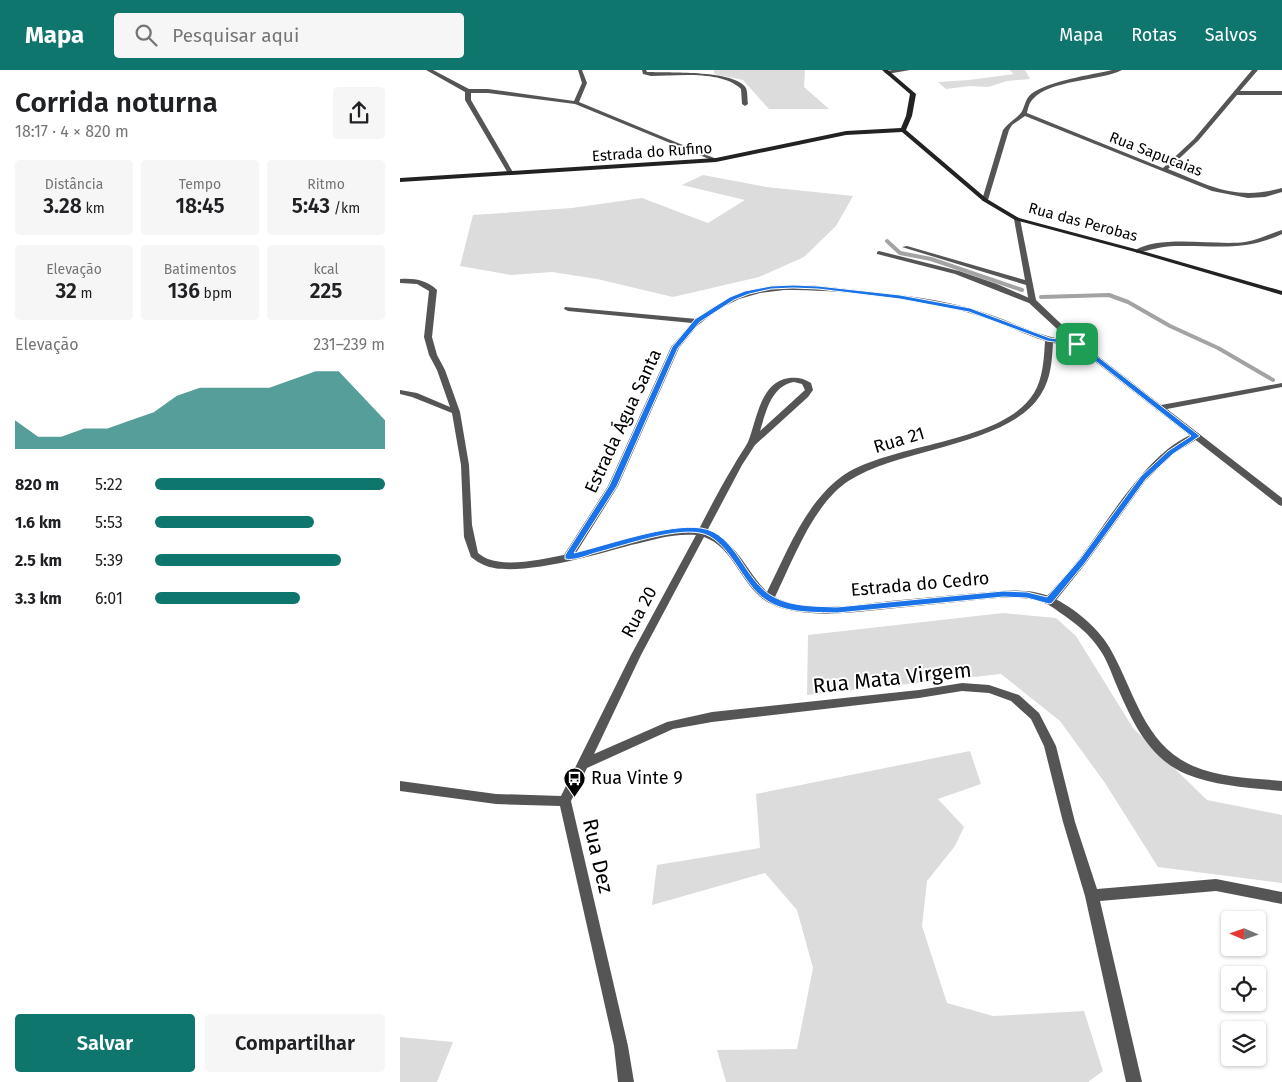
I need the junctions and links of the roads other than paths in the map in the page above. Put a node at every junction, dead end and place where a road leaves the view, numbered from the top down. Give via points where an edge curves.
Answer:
1 (429, 70) edge
2 (580, 70) edge
3 (644, 70) edge
4 (908, 70) edge
5 (1119, 70) edge
6 (1255, 70) edge
7 (886, 71) edge
8 (698, 72) edge
9 (468, 91) junction
10 (1236, 93) junction
11 (1282, 93) edge
12 (576, 103) junction
13 (745, 104) dead end
14 (1024, 114) junction
15 (903, 130) junction
16 (716, 160) junction
17 (1164, 170) junction
18 (511, 174) junction
19 (400, 180) edge
20 (1282, 190) edge
21 (985, 200) junction
22 (1017, 219) junction
23 (1282, 232) edge
24 (905, 248) dead end
25 (1138, 251) junction
26 (879, 253) dead end
27 (400, 281) edge
28 (1029, 284) junction
29 (1282, 293) edge
30 (1032, 301) junction
31 (568, 309) dead end
32 (698, 320) junction
33 (1049, 340) junction
34 (1077, 344) junction
35 (1282, 385) edge
36 (400, 392) edge
37 (1160, 408) junction
38 (456, 412) junction
39 (1196, 436) junction
40 (752, 443) junction
41 (1282, 503) edge
42 (701, 530) junction
43 (568, 557) junction
44 (769, 598) junction
45 (1049, 601) junction
46 (584, 764) junction
47 (400, 786) edge
48 (1282, 786) edge
49 (565, 801) junction
50 (1092, 896) junction
51 (1282, 898) edge
52 (626, 1082) edge
53 (1134, 1082) edge

1 - 9 street
2 - 12 street via 585,84
3 - 8 street via 651,74
4 - 7 street
5 - 14 street via 1041,91 1028,101
6 - 10 street
7 - 15 street via 913,94
8 - 13 street via 736,82 744,90
9 - 12 street
9 - 18 street via 468,100
10 - 11 street
10 - 17 street via 1196,140
12 - 16 street
14 - 17 street, Rua Sapucaias
14 - 21 street via 1006,130
15 - 16 street, Estrada do Rufino via 846,133
15 - 21 street, Rua das Perobas
16 - 18 street, Estrada do Rufino
17 - 20 street, Rua Sapucaias via 1230,194 1260,196
18 - 19 street, Estrada do Rufino
21 - 22 street, Rua das Perobas
22 - 25 street, Rua das Perobas
22 - 28 street
23 - 25 street via 1253,243 1226,246 1165,244
24 - 28 street
25 - 29 street, Rua das Perobas
26 - 30 street via 969,275
27 - 38 street via 428,284 433,290 428,337
28 - 30 street
30 - 34 street
31 - 32 street
32 - 33 street, Estrada Água Santa via 732,298 747,293 771,288 818,288 946,304 991,317
32 - 43 street, Estrada Água Santa via 676,347 613,486
33 - 34 street, Estrada Água Santa
33 - 44 street, Rua 21 via 1044,378 1037,396 1021,413 992,429 873,464 845,478 825,498 810,520
34 - 37 street, Estrada Água Santa
35 - 37 street
36 - 38 street
37 - 39 street, Estrada Água Santa
38 - 43 street via 465,465 469,540 474,554 484,563 504,566 532,565
39 - 41 street, Estrada Água Santa
39 - 45 street via 1170,452 1143,478 1083,561
40 - 40 street, Rua 20 via 805,395 808,385 789,380 777,384
40 - 42 street, Rua 20
42 - 43 street via 680,530
42 - 44 street, Estrada do Cedro via 725,545 754,584
42 - 46 street, Rua 20
44 - 45 street, Estrada do Cedro via 787,606 837,610 1003,594 1027,595
45 - 48 street, Estrada do Cedro via 1084,624 1099,639 1112,660 1141,728 1164,754 1187,769 1216,778
46 - 49 street, Rua 20
46 - 50 street, Rua Mata Virgem via 671,725 712,717 962,687 989,689 1015,698 1035,716 1050,746
47 - 49 street, Rua Dez via 496,799
49 - 52 street, Rua Dez via 621,1046
50 - 51 street via 1216,885
50 - 53 street, Rua Mata Virgem

